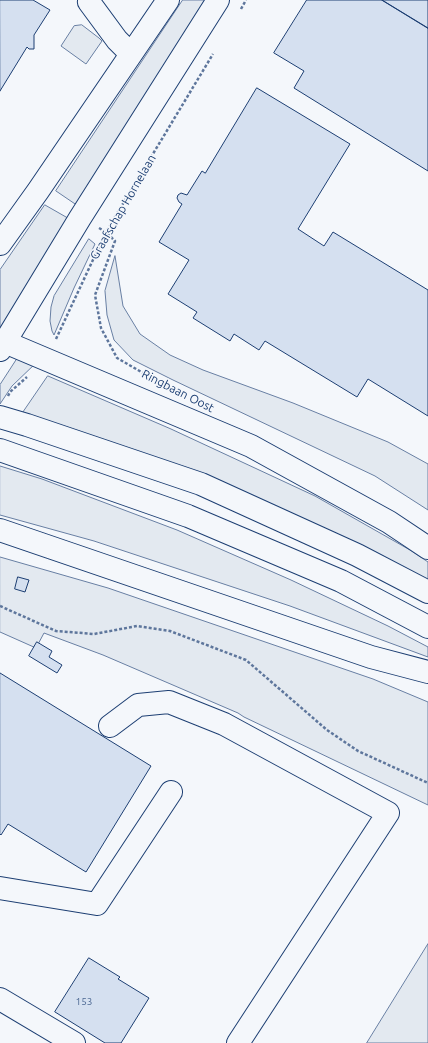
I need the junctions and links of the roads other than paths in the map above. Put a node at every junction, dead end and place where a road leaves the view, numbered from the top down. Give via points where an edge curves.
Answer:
1 (90, 0) edge
2 (168, 0) edge
3 (218, 0) edge
4 (131, 54) junction
5 (0, 244) edge
6 (2, 344) edge
7 (3, 408) edge
8 (5, 452) edge
9 (0, 530) edge
10 (428, 548) edge
11 (428, 592) edge
12 (428, 627) edge
13 (428, 672) edge
14 (110, 726) dead end
15 (171, 792) dead end
16 (0, 888) edge
17 (0, 999) edge
18 (74, 1043) edge
19 (238, 1043) edge

1 - 4 main road via 117,40
2 - 4 main road
3 - 6 main road
4 - 5 main road
6 - 10 main road via 250,446 389,522
7 - 11 main road via 27,425 202,484 357,555
8 - 12 main road via 188,516 341,581
9 - 13 main road via 371,657
14 - 19 main road via 138,705 169,702 224,724 388,813
15 - 16 main road via 98,904
17 - 18 main road

